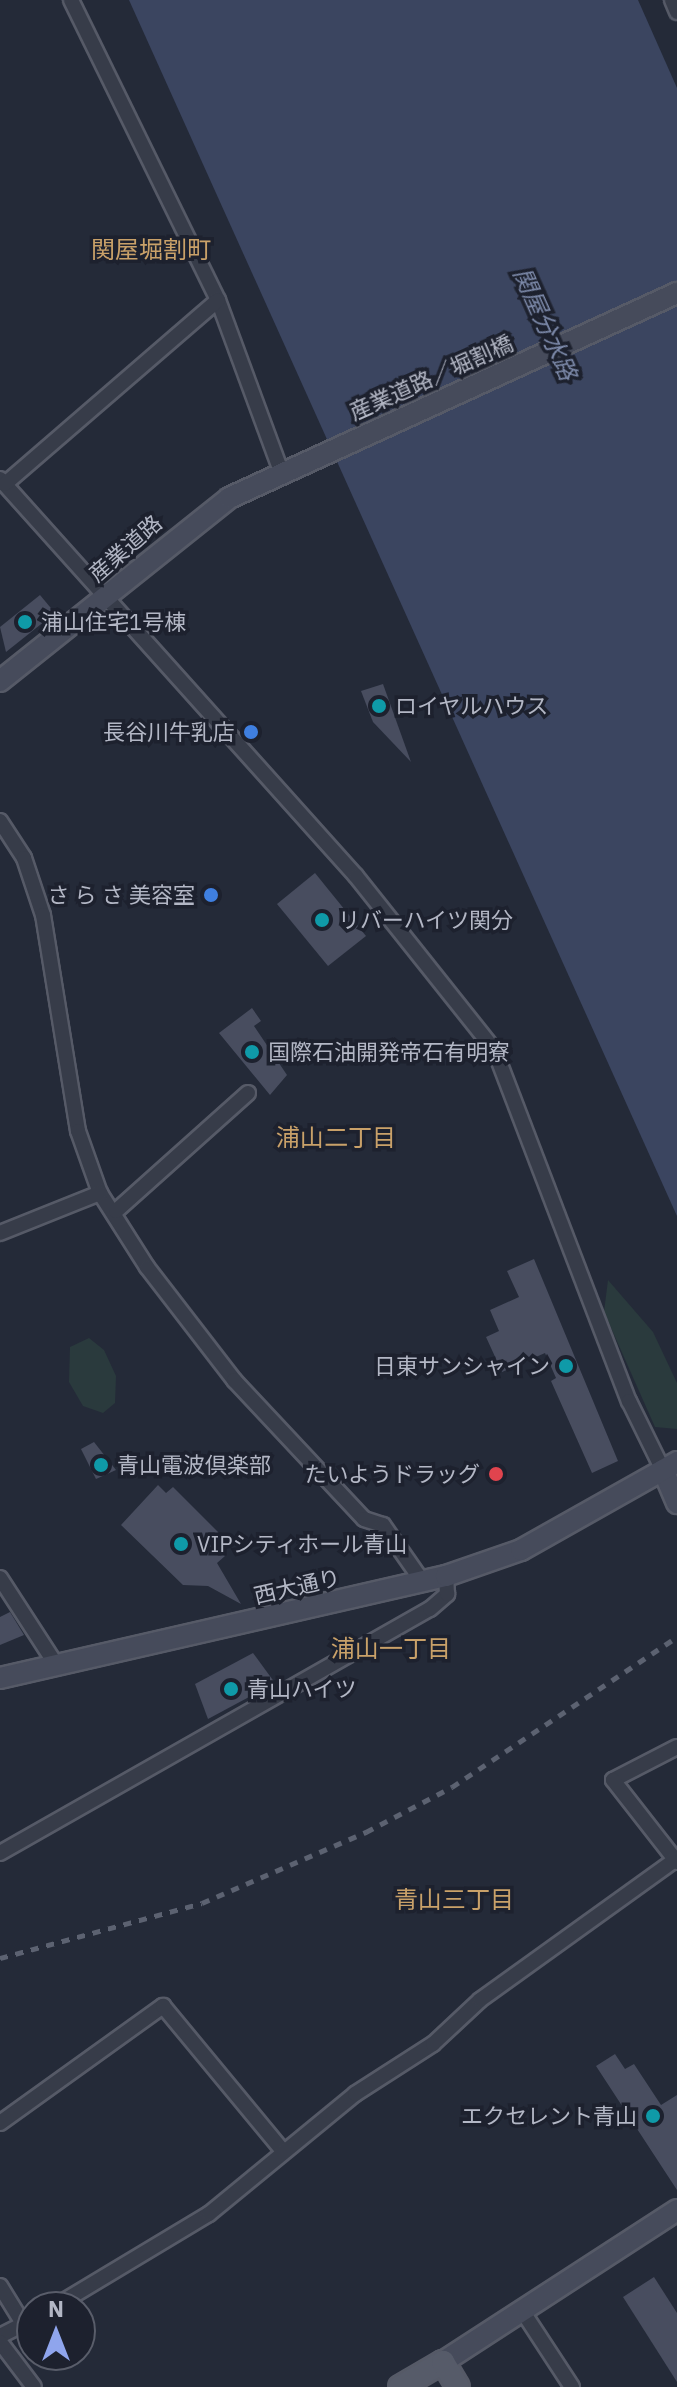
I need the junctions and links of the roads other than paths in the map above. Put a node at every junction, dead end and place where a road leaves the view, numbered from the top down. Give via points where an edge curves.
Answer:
1 (71, 0) edge
2 (672, 0) edge
3 (677, 12) edge
4 (677, 293) edge
5 (218, 300) junction
6 (286, 468) junction
7 (2, 482) edge
8 (105, 598) junction
9 (0, 681) edge
10 (0, 821) edge
11 (248, 1093) dead end
12 (100, 1193) junction
13 (116, 1211) junction
14 (0, 1233) edge
15 (670, 1466) edge
16 (677, 1503) edge
17 (446, 1576) junction
18 (0, 1578) edge
19 (422, 1581) junction
20 (57, 1666) junction
21 (0, 1678) edge
22 (677, 1747) edge
23 (0, 1853) edge
24 (676, 1861) edge
25 (0, 2123) edge
26 (283, 2151) junction
27 (677, 2210) edge
28 (0, 2286) edge
29 (81, 2291) edge
30 (16, 2307) edge
31 (521, 2309) junction
32 (0, 2339) edge
33 (440, 2372) edge
34 (34, 2387) edge
35 (400, 2387) edge
36 (458, 2387) edge
37 (572, 2387) edge

1 - 5 street
2 - 3 street
4 - 6 street, 産業道路／堀割橋
5 - 6 street
5 - 7 street
6 - 8 street, 産業道路 via 190,524
7 - 8 street
8 - 9 street, 産業道路
8 - 15 street via 356,876 495,1051 629,1401
10 - 12 street via 24,858 43,915 78,1131
11 - 13 street
12 - 13 street
12 - 14 street
13 - 19 street via 147,1267 234,1380 364,1519 383,1525
15 - 16 street
15 - 17 street, 西大通り via 521,1550
17 - 19 street, 西大通り
17 - 23 street via 447,1594 430,1609
18 - 20 street
19 - 20 street, 西大通り
20 - 21 street, 西大通り
22 - 24 street via 613,1780
24 - 26 street
25 - 26 street via 163,2006
26 - 29 street via 209,2214
27 - 31 street
28 - 30 street
31 - 33 street
31 - 37 street
32 - 34 street
33 - 35 main road
33 - 36 main road

